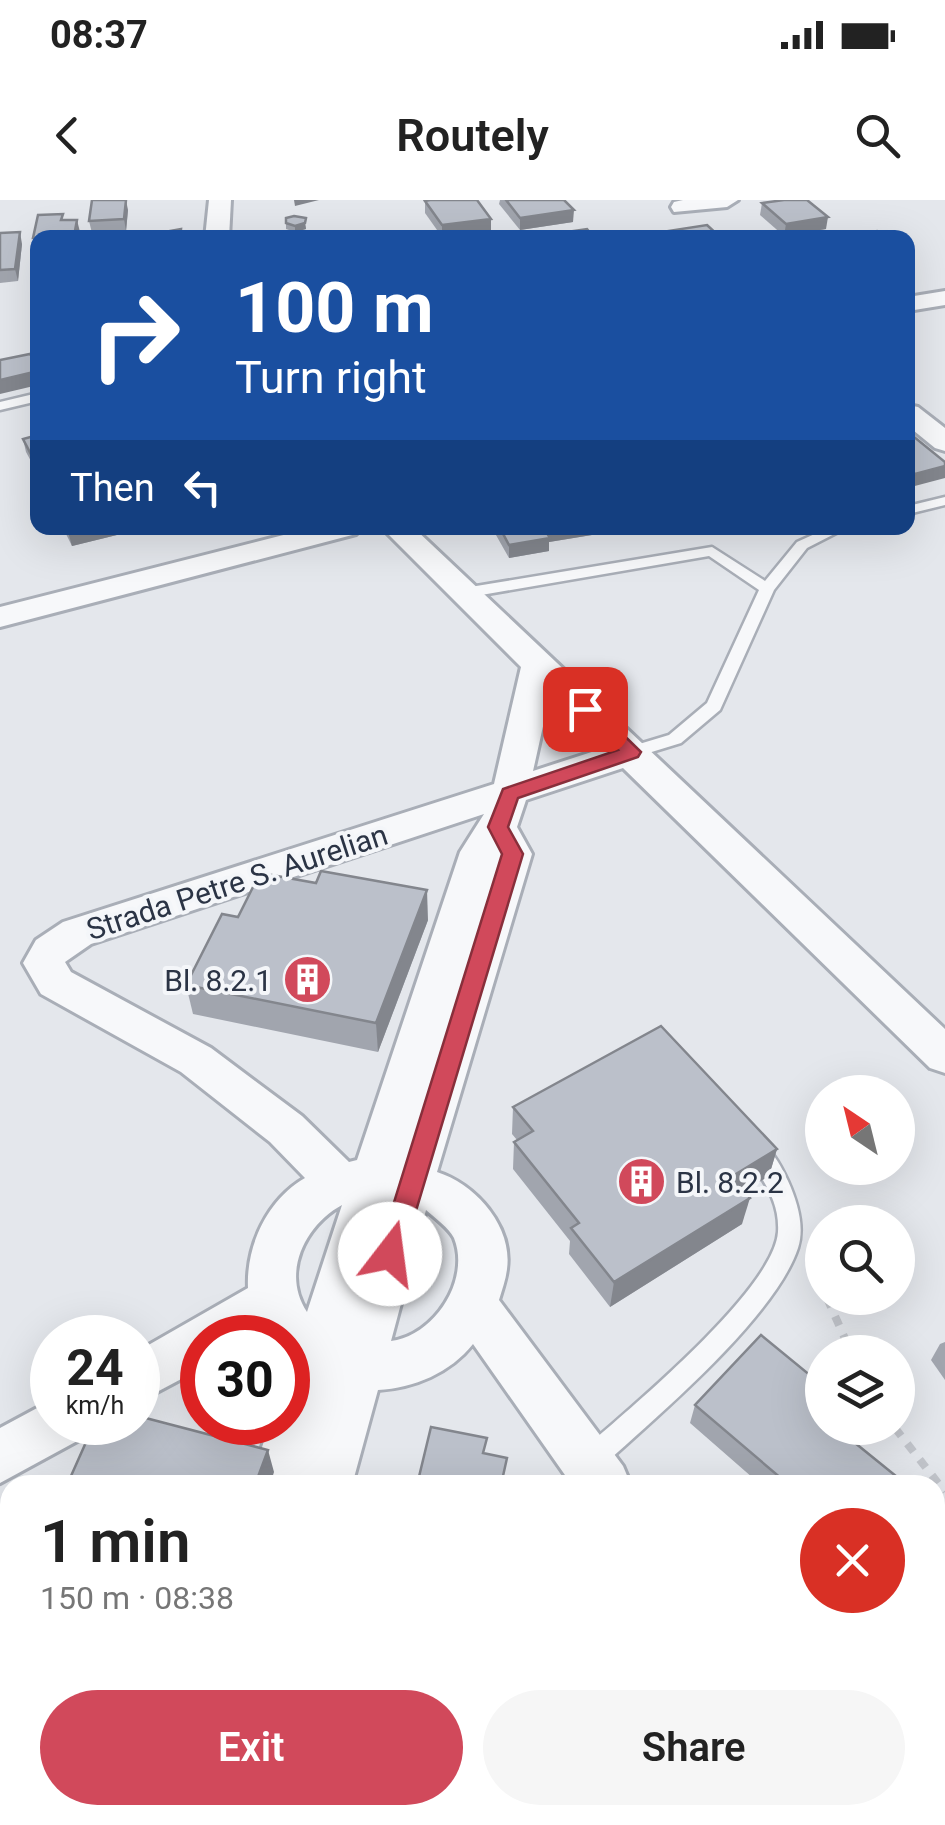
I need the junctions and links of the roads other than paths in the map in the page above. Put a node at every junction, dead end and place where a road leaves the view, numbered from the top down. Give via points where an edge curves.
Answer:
1 (220, 200) edge
2 (727, 200) edge
3 (682, 206) dead end
4 (218, 230) edge
5 (945, 298) edge
6 (915, 303) edge
7 (30, 399) edge
8 (0, 406) edge
9 (915, 419) edge
10 (945, 442) edge
11 (945, 500) edge
12 (915, 508) edge
13 (318, 535) edge
14 (404, 535) edge
15 (824, 535) edge
16 (767, 590) junction
17 (464, 593) junction
18 (0, 618) edge
19 (539, 665) junction
20 (632, 752) junction
21 (504, 810) junction
22 (945, 1056) edge
23 (741, 1132) edge
24 (376, 1179) junction
25 (273, 1300) junction
26 (475, 1308) junction
27 (247, 1315) edge
28 (340, 1362) junction
29 (30, 1440) edge
30 (0, 1457) edge
31 (596, 1474) edge
32 (282, 1475) edge
33 (326, 1475) edge

1 - 4 street
2 - 3 street
5 - 6 street
7 - 8 lane
9 - 10 street
11 - 12 lane
13 - 18 street
14 - 17 street
15 - 16 lane via 802,545
16 - 17 lane via 712,551
16 - 20 lane via 714,706 675,739
17 - 19 street
19 - 20 street
19 - 21 street
20 - 21 street
20 - 22 street
21 - 24 street via 513,854
21 - 24 street, Strada Petre S. Aurelian via 77,933 44,962 56,983 196,1060 286,1129
23 - 31 lane via 767,1162 790,1214 786,1248 770,1281 648,1408
24 - 25 street via 307,1202 282,1230 270,1264
24 - 26 street via 443,1192 467,1215 482,1244 485,1276
24 - 28 street
25 - 27 street
25 - 28 street via 290,1332
26 - 28 street via 447,1342 406,1364
26 - 31 street
28 - 32 street
28 - 33 street
29 - 30 street

